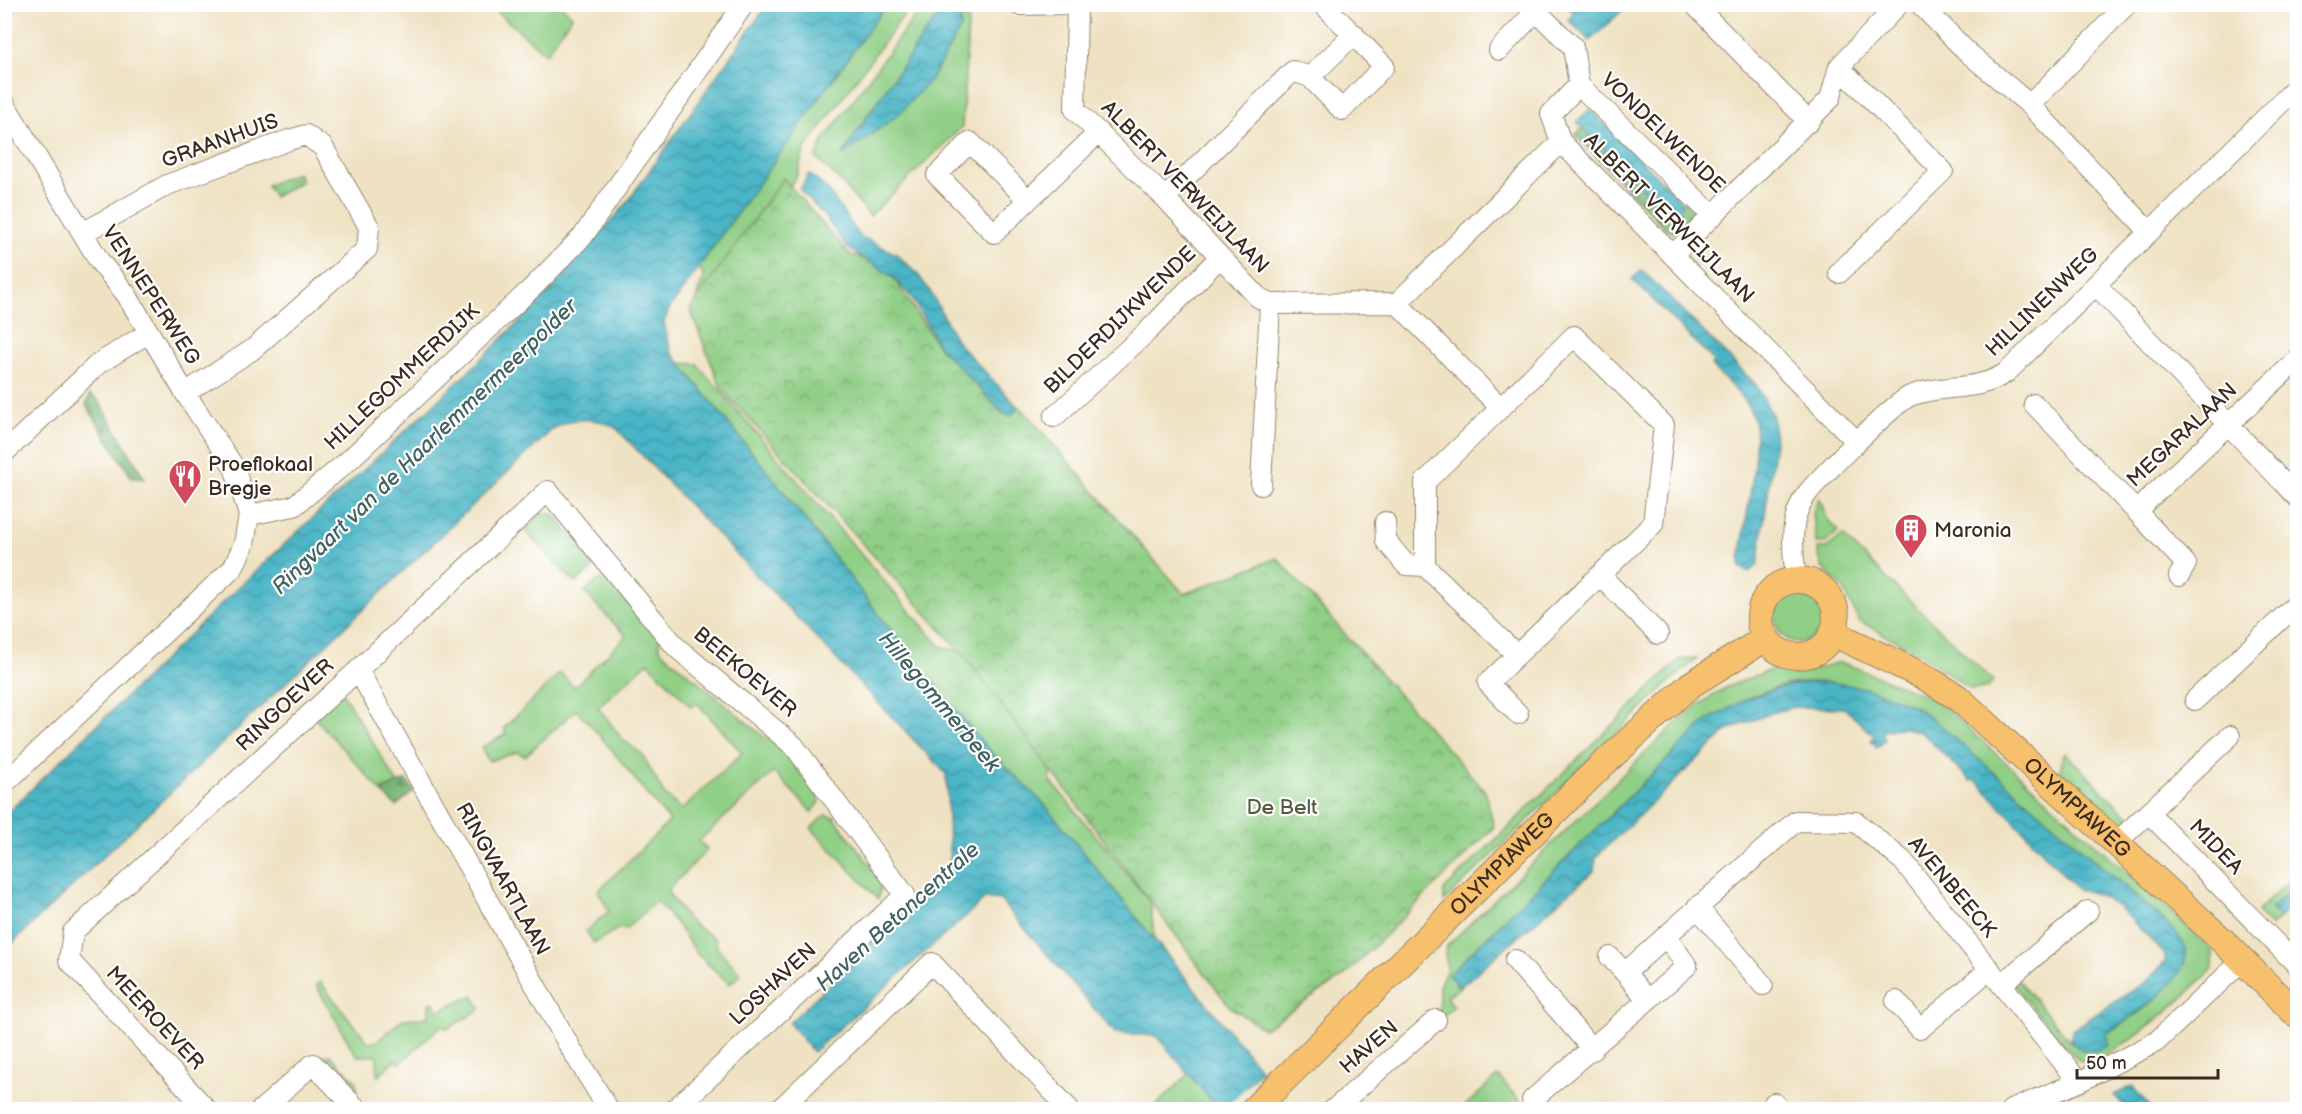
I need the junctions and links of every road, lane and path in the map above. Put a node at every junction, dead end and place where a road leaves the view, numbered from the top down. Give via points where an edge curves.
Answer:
1 (744, 4) edge
2 (1068, 4) edge
3 (1077, 4) edge
4 (1323, 4) edge
5 (1694, 4) edge
6 (1899, 4) edge
7 (1920, 4) edge
8 (2127, 4) edge
9 (1019, 5) edge
10 (1540, 8) edge
11 (1354, 34) junction
12 (1500, 50) dead end
13 (1839, 67) junction
14 (1310, 77) junction
15 (1579, 85) junction
16 (2298, 86) edge
17 (4, 103) edge
18 (2030, 105) junction
19 (1809, 122) junction
20 (1099, 132) junction
21 (1561, 142) junction
22 (1165, 198) junction
23 (1028, 200) junction
24 (1713, 216) junction
25 (2149, 231) junction
26 (83, 233) junction
27 (1673, 255) junction
28 (1220, 256) junction
29 (1839, 273) dead end
30 (2096, 285) junction
31 (1397, 303) junction
32 (1270, 304) junction
33 (148, 333) junction
34 (2298, 359) edge
35 (185, 393) junction
36 (2034, 404) dead end
37 (1501, 408) junction
38 (1054, 417) dead end
39 (2229, 425) junction
40 (1857, 442) junction
41 (4, 453) edge
42 (1261, 485) dead end
43 (548, 491) joint
44 (2298, 498) edge
45 (2136, 511) junction
46 (249, 515) junction
47 (1385, 522) dead end
48 (1425, 566) junction
49 (1601, 576) junction
50 (2179, 576) dead end
51 (1796, 580) junction
52 (2298, 603) edge
53 (1833, 633) junction
54 (1658, 634) dead end
55 (1766, 638) junction
56 (1517, 654) junction
57 (358, 670) junction
58 (2195, 700) dead end
59 (1518, 714) dead end
60 (2230, 735) dead end
61 (4, 784) edge
62 (2150, 813) junction
63 (2117, 842) junction
64 (905, 895) joint
65 (1698, 907) junction
66 (2088, 911) dead end
67 (1666, 936) junction
68 (1610, 957) dead end
69 (69, 960) joint
70 (1515, 960) dead end
71 (2243, 960) junction
72 (2298, 966) edge
73 (1625, 973) junction
74 (1996, 977) junction
75 (1763, 985) dead end
76 (1648, 1000) junction
77 (1896, 1000) dead end
78 (2298, 1016) edge
79 (1436, 1020) dead end
80 (1593, 1050) junction
81 (2079, 1082) junction
82 (1259, 1105) edge
83 (207, 1110) edge
84 (261, 1110) edge
85 (358, 1110) edge
86 (609, 1110) edge
87 (674, 1110) edge
88 (779, 1110) edge
89 (1070, 1110) edge
90 (1333, 1110) edge
91 (1540, 1110) edge
92 (2011, 1110) edge

1 - 46 street, HILLEGOMMERDIJK via 583,236 447,371 348,461 294,506
2 - 9 street
3 - 20 street, ALBERT VERWEIJLAAN via 1075,110
4 - 11 street
5 - 19 street
6 - 13 street
7 - 18 street via 1966,51
8 - 18 street
10 - 12 street, VONDELWENDE
10 - 15 street, VONDELWENDE via 1573,47
11 - 14 street
11 - 14 street via 1384,66 1342,110
13 - 19 street via 1830,99
13 - 29 street via 1943,171
14 - 22 street via 1293,71
15 - 21 street, VONDELWENDE via 1551,114
15 - 24 street, VONDELWENDE
16 - 25 street, HILLINENWEG
17 - 26 street, VENNEPERWEG
18 - 25 street
19 - 24 street
20 - 22 street, ALBERT VERWEIJLAAN
20 - 23 street
21 - 27 street, ALBERT VERWEIJLAAN
21 - 31 street, ALBERT VERWEIJLAAN
22 - 28 street, ALBERT VERWEIJLAAN
23 - 23 street via 994,233 937,175 970,142
24 - 27 street
25 - 30 street, HILLINENWEG
26 - 33 street, VENNEPERWEG
26 - 35 street, GRAANHUIS via 167,185 289,140 306,135 323,147 369,227 367,249 252,350
27 - 40 street, ALBERT VERWEIJLAAN
28 - 32 street, ALBERT VERWEIJLAAN via 1258,297
28 - 38 street, BILDERDIJKWENDE via 1147,332
30 - 39 street
30 - 40 street, HILLINENWEG via 2004,374 1980,384 1908,397
31 - 32 street, ALBERT VERWEIJLAAN
31 - 37 street
32 - 42 street
33 - 35 street, VENNEPERWEG
33 - 41 street via 98,364
34 - 39 street, MEGARALAAN
35 - 46 street, VENNEPERWEG via 234,467
36 - 45 street
37 - 48 street via 1425,482
37 - 49 street via 1574,336 1664,425 1653,524
39 - 44 street
39 - 45 street, MEGARALAAN
40 - 51 street, HILLINENWEG via 1812,488 1799,508 1795,520
43 - 57 street, RINGOEVER
43 - 64 street, BEEKOEVER via 676,646 794,746
45 - 50 street, MEGARALAAN via 2187,564
46 - 61 street via 244,544 232,568
47 - 48 street via 1386,541 1406,565
48 - 56 street
49 - 54 street
49 - 56 street
51 - 53 main road via 1815,584 1830,597 1836,615
51 - 55 main road via 1775,588 1764,600 1760,617
52 - 58 street
53 - 55 main road via 1820,649 1801,656 1781,652
53 - 63 main road, OLYMPIAWEG via 1923,675 1957,697
55 - 82 main road, OLYMPIAWEG via 1690,685 1601,766
56 - 59 street via 1488,683
57 - 69 street, RINGOEVER via 73,932
57 - 86 street, RINGVAARTLAAN
60 - 62 street
62 - 63 street
62 - 72 street, MIDEA
63 - 71 main road, OLYMPIAWEG
64 - 87 street, LOSHAVEN
65 - 67 street, AVENBEECK
65 - 74 street, AVENBEECK via 1796,821 1856,822 1903,861
65 - 75 street
66 - 74 street, AVENBEECK
67 - 73 street, AVENBEECK
67 - 76 street via 1688,966
68 - 73 street
69 - 83 street, MEEROEVER
70 - 80 street
71 - 78 main road, OLYMPIAWEG
71 - 81 street via 2156,1042
73 - 76 street
74 - 77 street, AVENBEECK via 1920,1029
74 - 81 street, AVENBEECK
76 - 80 street
79 - 90 street, HAVEN
80 - 91 street via 1532,1100
81 - 92 street
84 - 85 street via 313,1064
88 - 89 street via 932,963

